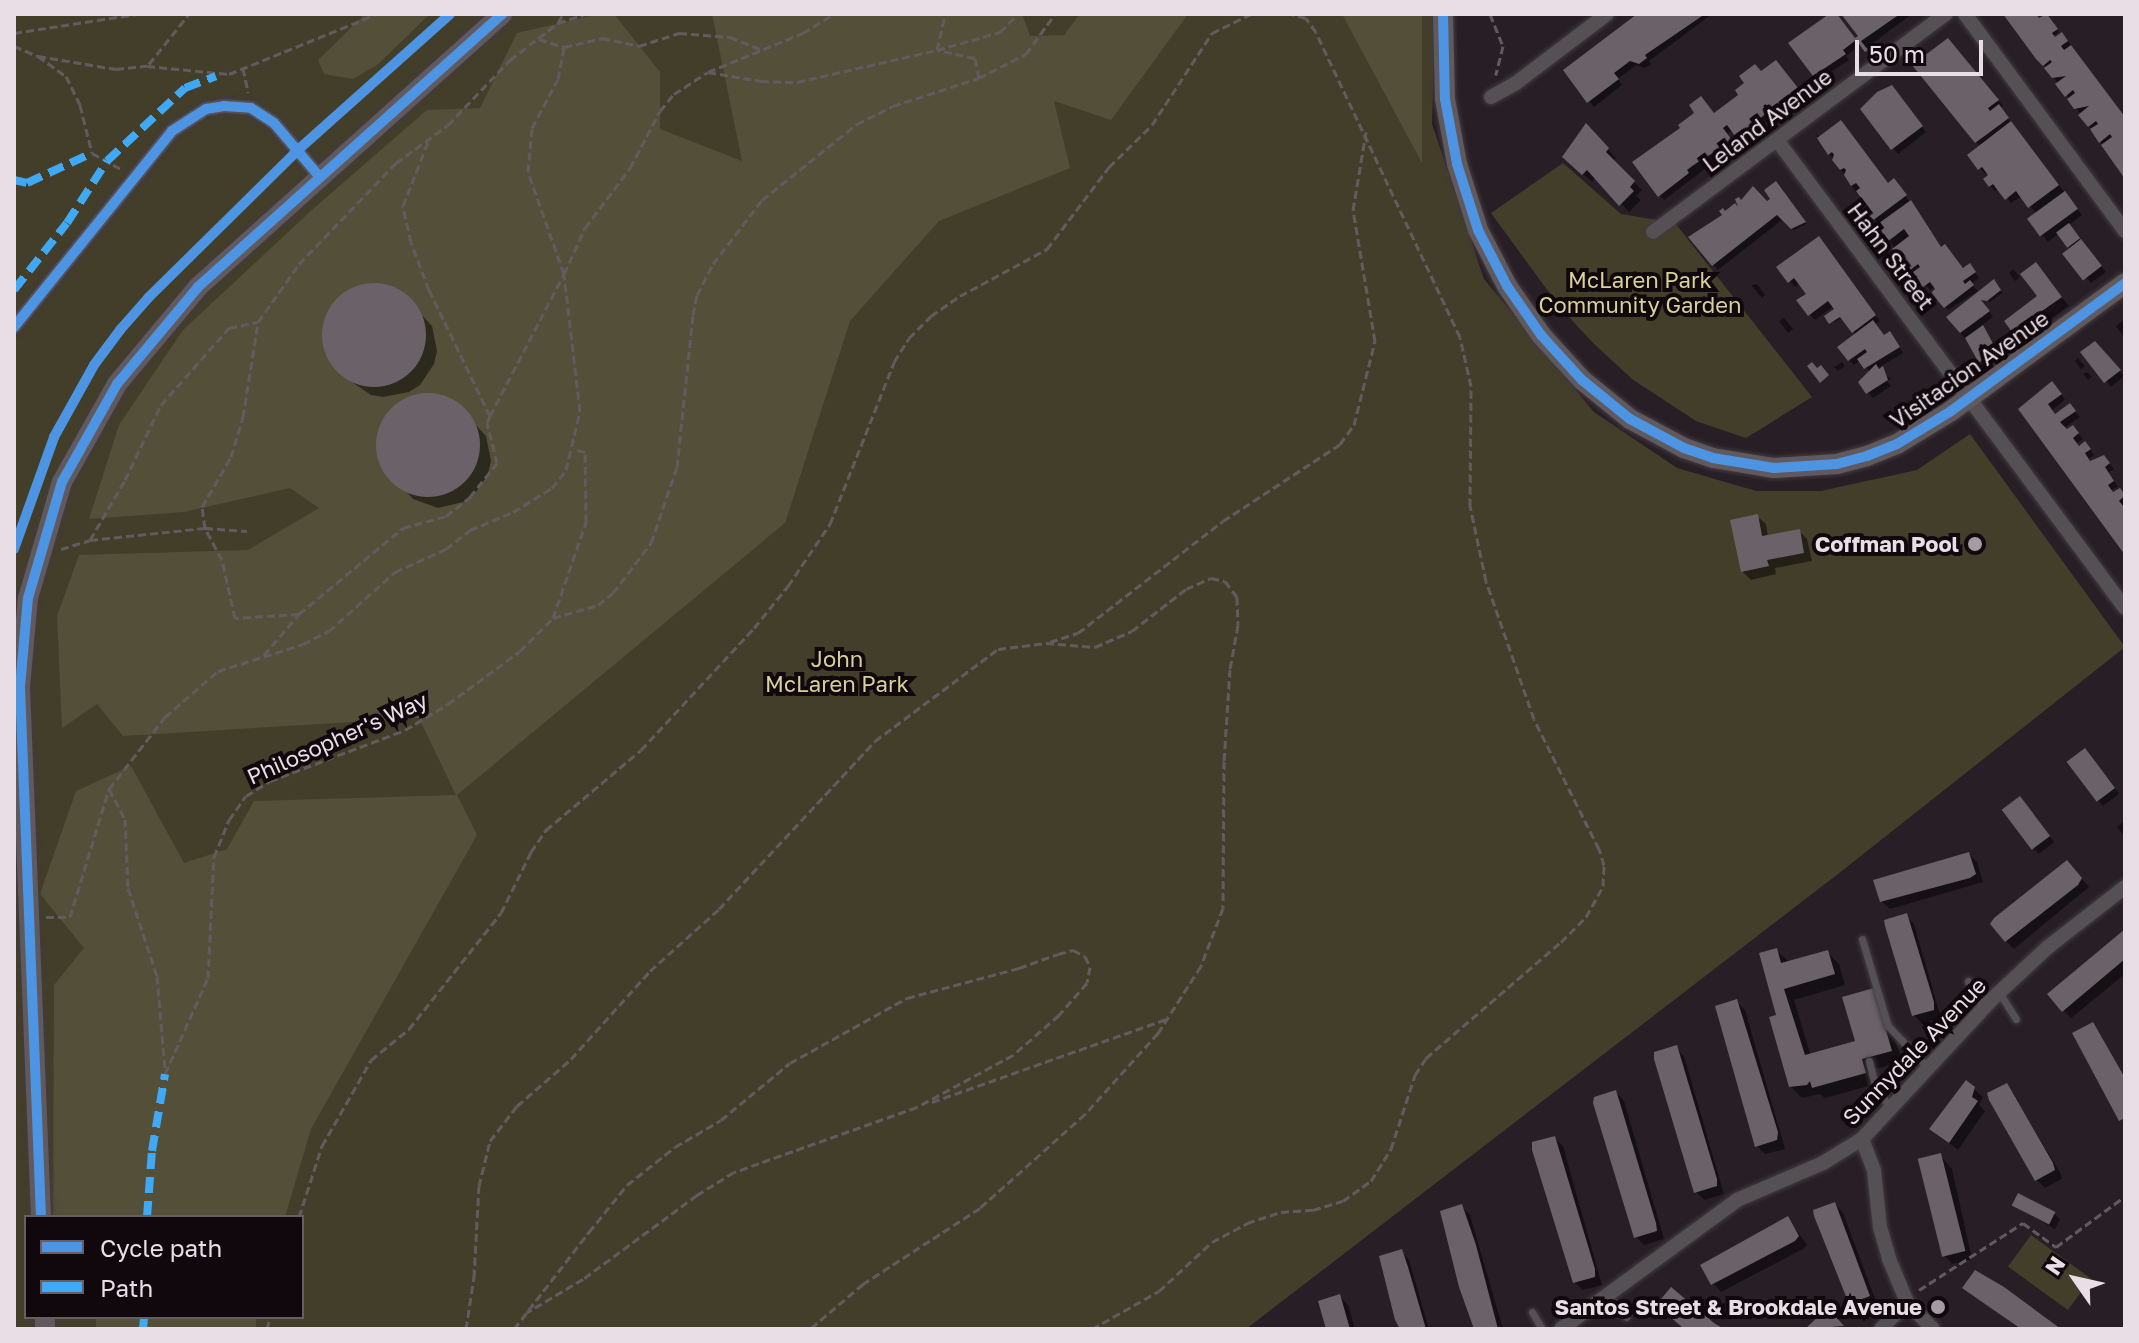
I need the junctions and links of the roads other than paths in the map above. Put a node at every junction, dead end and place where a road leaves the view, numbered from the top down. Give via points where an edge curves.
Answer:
1 (502, 14) edge
2 (1443, 14) edge
3 (1607, 14) edge
4 (1946, 14) edge
5 (1965, 14) edge
6 (1491, 97) road end
7 (1777, 140) junction
8 (319, 176) junction
9 (2125, 231) edge
10 (1653, 232) dead end
11 (2125, 283) edge
12 (14, 327) edge
13 (1969, 398) junction
14 (2125, 608) edge
15 (2123, 892) edge
16 (1862, 939) dead end
17 (1968, 981) dead end
18 (1999, 992) junction
19 (1984, 1008) junction
20 (2016, 1019) dead end
21 (1869, 1061) dead end
22 (1927, 1067) junction
23 (1892, 1109) junction
24 (1862, 1139) junction
25 (41, 1215) edge
26 (1606, 1296) junction
27 (1907, 1302) junction
28 (1532, 1312) dead end
29 (1626, 1317) dead end
30 (1542, 1329) edge
31 (1561, 1329) edge
32 (1881, 1329) edge
33 (1933, 1329) edge

1 - 8 street
2 - 13 street, Visitacion Avenue via 1449,132 1478,230 1541,335 1582,380 1630,419 1713,458 1805,468 1852,460 1897,444
3 - 6 street
4 - 7 street, Leland Avenue
5 - 9 street
7 - 10 street, Leland Avenue
7 - 13 street, Hahn Street
8 - 12 street via 274,123 251,108 224,106 187,119
8 - 25 street via 198,287 117,384 62,482 37,556 23,643 20,731
11 - 13 street, Visitacion Avenue
13 - 14 street, Hahn Street
15 - 18 street, Sunnydale Avenue via 2048,947
16 - 22 lane via 1888,1026
17 - 19 lane
18 - 19 street, Sunnydale Avenue
18 - 20 lane
19 - 22 street, Sunnydale Avenue
21 - 23 lane via 1875,1085
22 - 23 street, Sunnydale Avenue
23 - 24 street, Sunnydale Avenue
24 - 26 street, Sunnydale Avenue via 1823,1163 1737,1200
24 - 27 street via 1874,1171 1886,1249
26 - 29 lane
26 - 31 street, Sunnydale Avenue
27 - 32 street
27 - 33 street
28 - 30 lane

